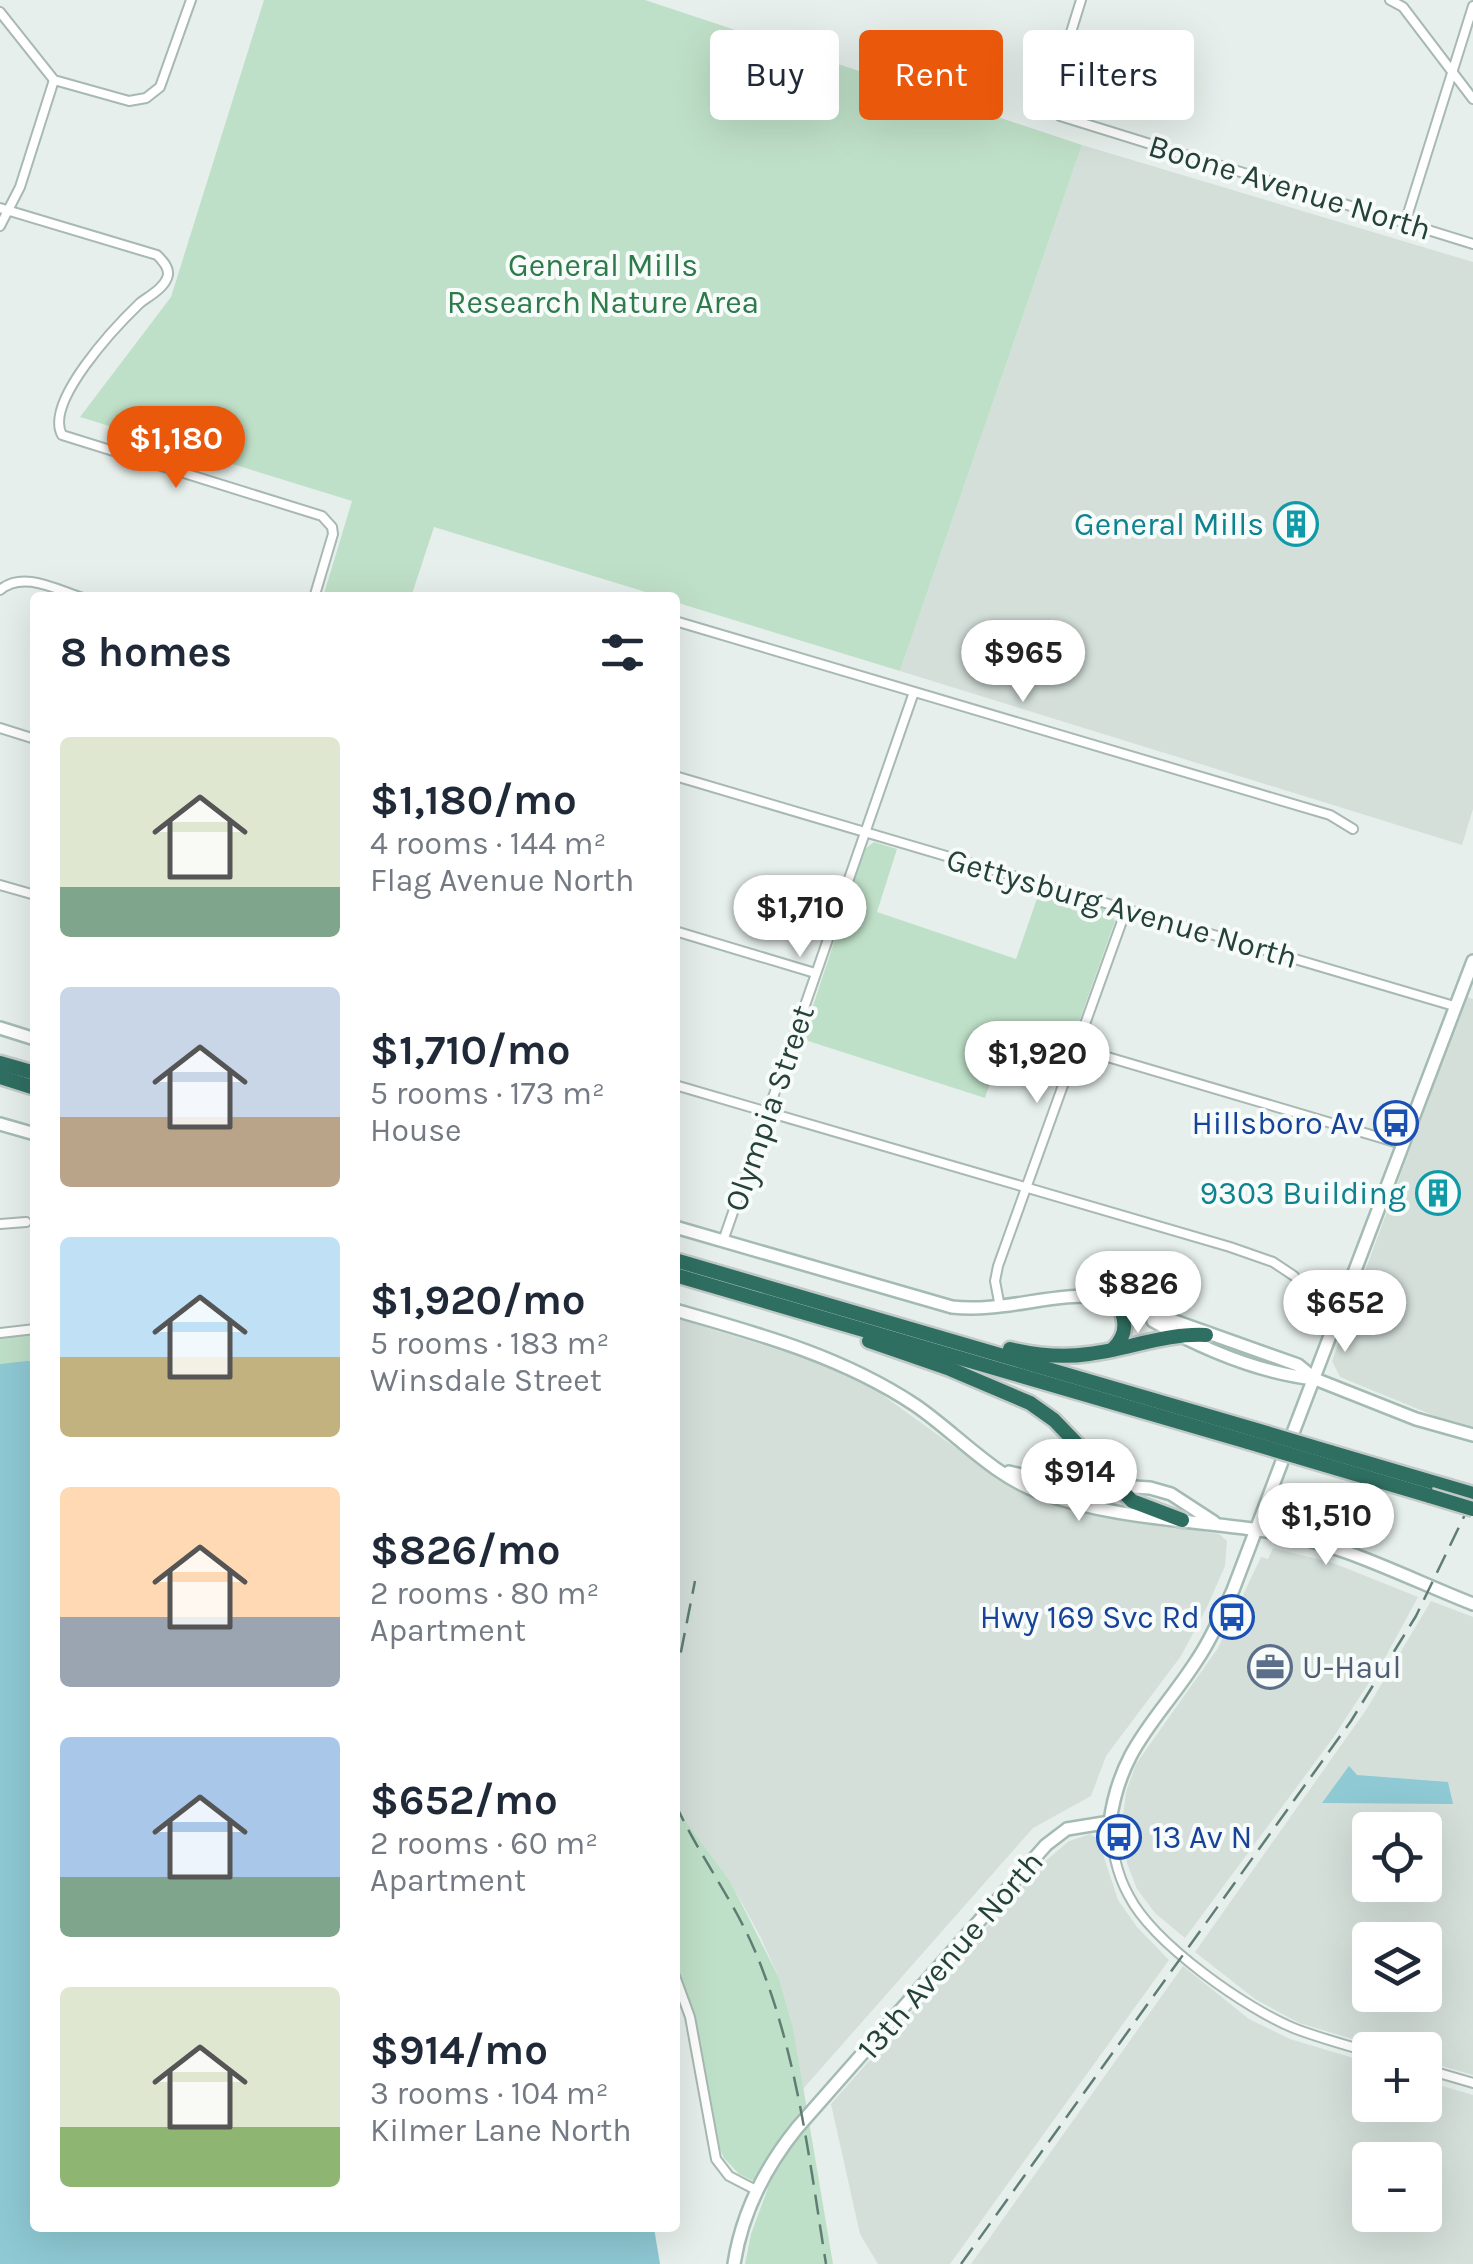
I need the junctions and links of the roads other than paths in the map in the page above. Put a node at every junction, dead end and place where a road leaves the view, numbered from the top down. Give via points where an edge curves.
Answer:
1 (190, 0) edge
2 (1081, 0) edge
3 (1390, 0) edge
4 (1473, 6) edge
5 (0, 12) edge
6 (1453, 71) junction
7 (54, 80) junction
8 (1473, 99) edge
9 (4, 210) edge
10 (1405, 222) junction
11 (0, 226) edge
12 (1473, 244) edge
13 (0, 590) edge
14 (65, 592) edge
15 (316, 592) edge
16 (680, 622) edge
17 (914, 692) junction
18 (0, 728) edge
19 (30, 737) edge
20 (680, 777) edge
21 (1353, 828) dead end
22 (864, 832) junction
23 (0, 885) edge
24 (30, 894) edge
25 (1126, 910) junction
26 (680, 932) edge
27 (1473, 961) edge
28 (815, 973) junction
29 (1454, 1006) junction
30 (0, 1028) edge
31 (30, 1037) edge
32 (1078, 1048) junction
33 (0, 1062) edge
34 (30, 1071) edge
35 (0, 1077) edge
36 (30, 1086) edge
37 (680, 1086) edge
38 (767, 1112) junction
39 (0, 1124) edge
40 (30, 1133) edge
41 (1402, 1144) junction
42 (1028, 1188) junction
43 (26, 1222) dead end
44 (0, 1224) edge
45 (680, 1228) edge
46 (723, 1241) junction
47 (680, 1261) edge
48 (680, 1276) edge
49 (1294, 1276) dead end
50 (1116, 1300) junction
51 (776, 1304) junction
52 (1000, 1306) junction
53 (680, 1311) edge
54 (874, 1318) junction
55 (30, 1330) edge
56 (0, 1333) edge
57 (1180, 1335) junction
58 (1206, 1335) junction
59 (1113, 1350) junction
60 (1315, 1379) junction
61 (1250, 1435) junction
62 (1473, 1435) edge
63 (1069, 1436) junction
64 (1000, 1470) junction
65 (1051, 1482) junction
66 (1114, 1485) junction
67 (1432, 1489) junction
68 (1473, 1494) edge
69 (1473, 1509) edge
70 (1182, 1520) junction
71 (1218, 1525) junction
72 (1256, 1531) junction
73 (1473, 1604) edge
74 (1110, 1822) junction
75 (680, 1990) edge
76 (1352, 2046) edge
77 (1442, 2074) edge
78 (1473, 2083) edge
79 (756, 2190) junction
80 (734, 2264) edge

1 - 7 street via 166,76 146,98 119,100
2 - 10 street, Boone Avenue North via 1050,100 1060,116
3 - 6 street
4 - 6 street
5 - 7 street
6 - 8 street
6 - 10 street
7 - 9 street via 20,187
9 - 11 street
9 - 15 street via 157,255 168,270 161,287 100,346 64,402 58,416 62,435 322,516 332,526 332,540
10 - 12 street, Boone Avenue North
13 - 14 street via 10,581 28,580
16 - 17 street
17 - 21 street
17 - 22 street, Olympia Street
18 - 19 street
20 - 22 street, Gettysburg Avenue North
22 - 25 street, Gettysburg Avenue North
22 - 28 street, Olympia Street
23 - 24 street
25 - 29 street, Gettysburg Avenue North
25 - 32 street
26 - 28 street
27 - 29 street
28 - 38 street, Olympia Street
29 - 41 street
30 - 31 street
32 - 41 street
32 - 42 street
33 - 34 highway
35 - 36 highway
37 - 38 street
38 - 42 street
38 - 46 street, Olympia Street
39 - 40 street
41 - 60 street
42 - 49 street via 1245,1252
42 - 52 street via 998,1266
43 - 44 street
45 - 46 street
46 - 52 street via 952,1307
47 - 54 highway
48 - 51 highway
50 - 52 street via 1076,1295
50 - 57 street
50 - 58 street
50 - 59 highway via 1125,1328
51 - 61 highway
51 - 63 highway via 1012,1393
53 - 64 street via 783,1341 860,1373
54 - 59 highway via 1043,1355
54 - 61 highway
55 - 56 street
57 - 58 highway
57 - 59 highway
57 - 60 street via 1292,1377
58 - 60 street via 1298,1365
60 - 62 street
60 - 72 street
61 - 67 highway, bridge
63 - 65 highway via 1077,1461 1068,1475
63 - 66 highway
64 - 65 street
64 - 70 street via 1062,1500
65 - 66 street
66 - 70 highway via 1142,1507
66 - 71 street via 1171,1494
67 - 68 highway
67 - 69 highway, bridge
70 - 71 street
71 - 72 street
72 - 73 street via 1333,1549
72 - 74 street via 1199,1657 1127,1758
74 - 76 street via 1122,1881 1159,1935 1265,2014
74 - 79 street, 13th Avenue North via 1067,1829 1046,1845 797,2128
75 - 79 street via 716,2159
77 - 78 street
79 - 80 street, 13th Avenue North

